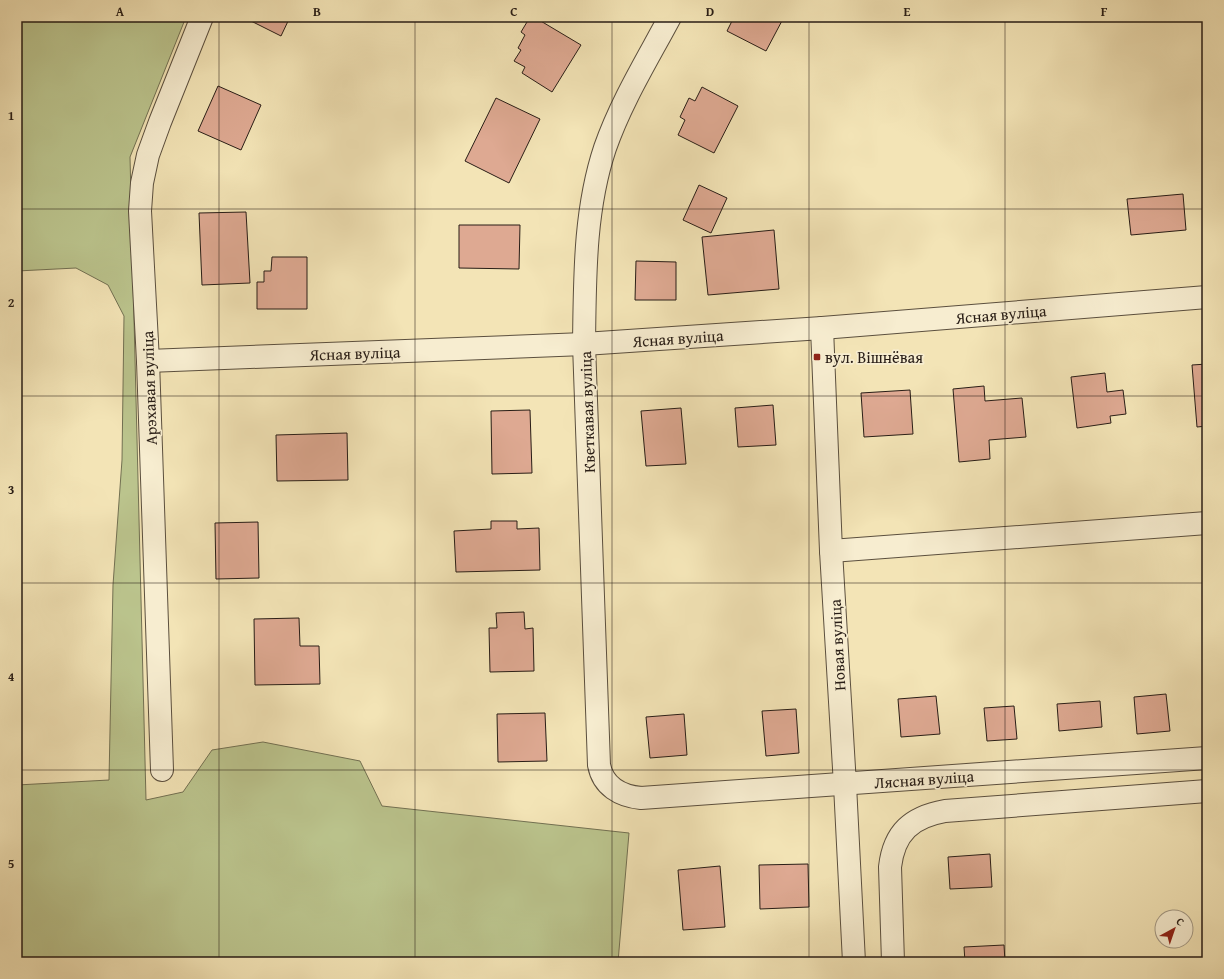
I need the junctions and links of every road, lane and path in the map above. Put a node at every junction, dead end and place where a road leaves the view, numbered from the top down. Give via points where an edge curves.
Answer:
1 (202, 17) edge
2 (670, 17) edge
3 (1207, 297) edge
4 (822, 328) junction
5 (584, 344) junction
6 (148, 361) junction
7 (1207, 523) edge
8 (831, 551) junction
9 (1207, 758) edge
10 (162, 770) dead end
11 (846, 785) junction
12 (1207, 790) edge
13 (641, 798) joint
14 (854, 962) edge
15 (893, 962) edge

1 - 6 street, Арэхавая вуліца via 160,122 148,155 142,182 140,211
2 - 5 street, Кветкавая вуліца via 614,124 599,171 587,244
3 - 4 street, Ясная вуліца
4 - 5 street, Ясная вуліца
4 - 8 street, Новая вуліца
5 - 6 street, Ясная вуліца
5 - 13 street, Кветкавая вуліца via 599,765 604,779 610,786 629,797
6 - 10 street, Арэхавая вуліца
7 - 8 street
8 - 11 street, Новая вуліца
9 - 11 street, Лясная вуліца
11 - 13 street, Лясная вуліца
11 - 14 street, Новая вуліца
12 - 15 street, Лясная вуліца via 945,811 920,818 902,833 891,855

